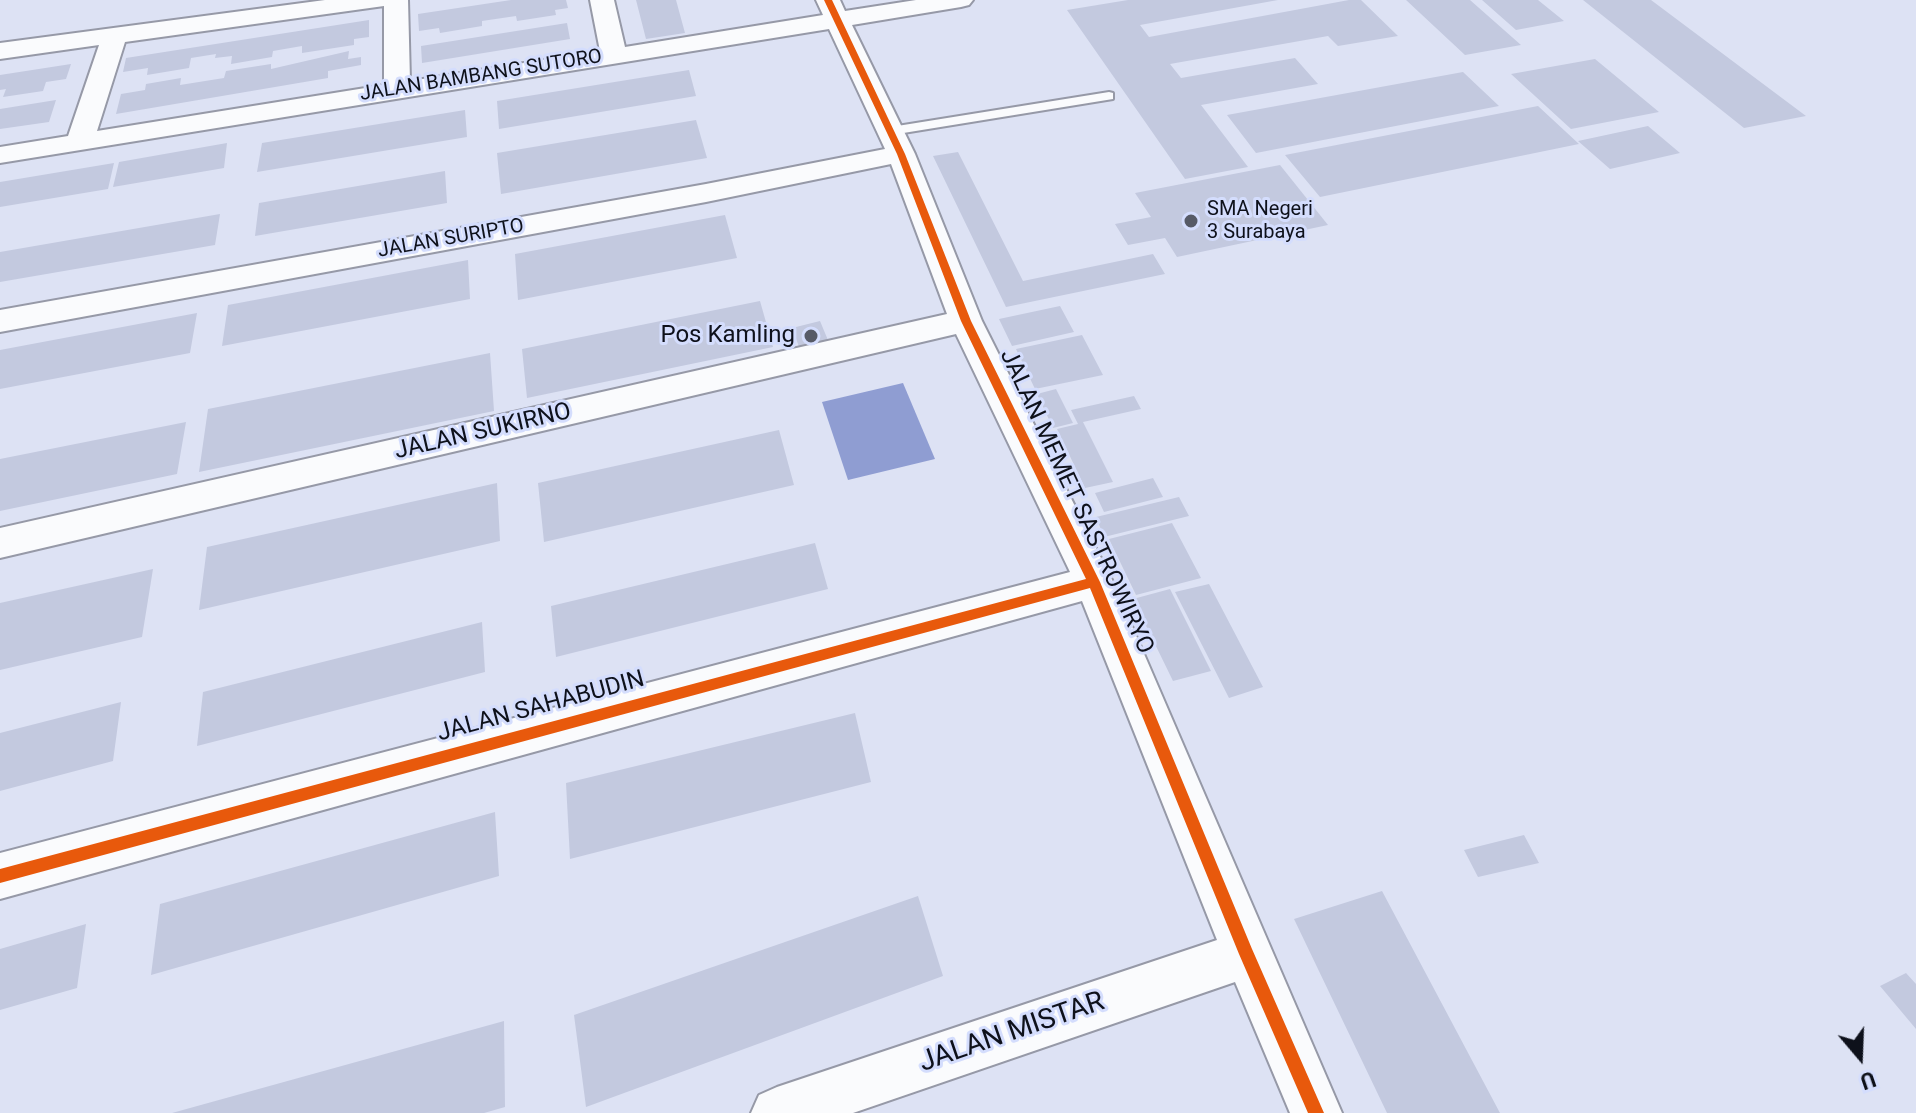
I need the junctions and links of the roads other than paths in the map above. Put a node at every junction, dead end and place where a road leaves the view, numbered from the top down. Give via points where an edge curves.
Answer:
1 (378, 0) edge
2 (396, 0) edge
3 (602, 0) edge
4 (961, 0) edge
5 (833, 10) edge
6 (114, 37) junction
7 (0, 51) edge
8 (614, 55) junction
9 (397, 90) junction
10 (1109, 96) dead end
11 (80, 142) junction
12 (896, 142) junction
13 (0, 155) edge
14 (0, 321) edge
15 (966, 321) junction
16 (0, 543) edge
17 (1094, 582) junction
18 (0, 876) edge
19 (1247, 954) junction
20 (777, 1113) edge
21 (1316, 1113) edge

1 - 6 street
2 - 9 street
3 - 8 street
4 - 5 street, JALAN BAMBANG SUTORO
5 - 8 street, JALAN BAMBANG SUTORO
5 - 12 street, JALAN MEMET SASTROWIRYO
6 - 7 street
6 - 11 street
8 - 9 street, JALAN BAMBANG SUTORO
9 - 11 street, JALAN BAMBANG SUTORO
10 - 12 lane
11 - 13 street, JALAN BAMBANG SUTORO
12 - 14 street, JALAN SURIPTO via 690,196
12 - 15 street, JALAN MEMET SASTROWIRYO
15 - 16 street, JALAN SUKIRNO
15 - 17 street, JALAN MEMET SASTROWIRYO
17 - 18 street, JALAN SAHABUDIN
17 - 19 street, JALAN MEMET SASTROWIRYO
19 - 20 street, JALAN MISTAR
19 - 21 street, JALAN MEMET SASTROWIRYO

